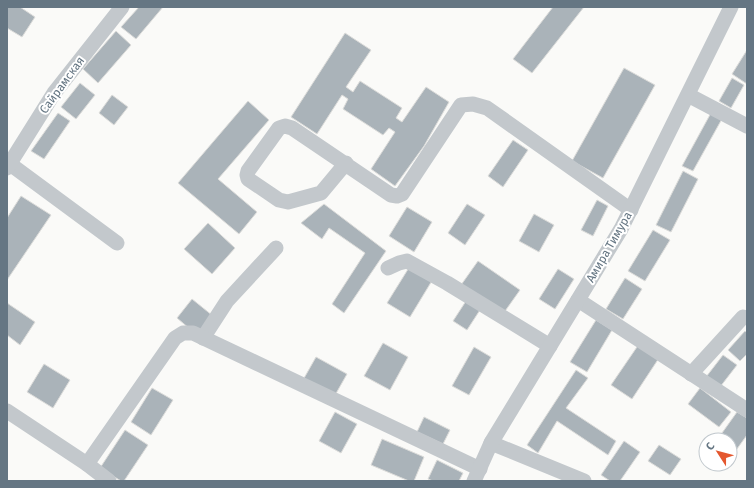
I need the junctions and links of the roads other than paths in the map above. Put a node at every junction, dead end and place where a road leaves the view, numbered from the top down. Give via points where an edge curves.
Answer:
1 (122, 7) edge
2 (732, 7) edge
3 (688, 95) junction
4 (747, 126) edge
5 (346, 163) junction
6 (8, 166) edge
7 (631, 210) junction
8 (117, 243) dead end
9 (276, 248) dead end
10 (388, 268) dead end
11 (578, 300) junction
12 (743, 317) dead end
13 (203, 338) junction
14 (550, 346) junction
15 (691, 374) junction
16 (747, 410) edge
17 (7, 411) edge
18 (491, 443) junction
19 (87, 464) junction
20 (477, 475) edge
21 (109, 481) edge
22 (584, 481) edge

1 - 6 street, Сайрамская via 54,93
2 - 3 street, Амира Тимура
3 - 4 street
3 - 7 street, Амира Тимура
5 - 5 street via 285,126 279,128 247,175 279,200 288,202 321,193
5 - 7 street via 392,195 402,194 461,105 473,104 487,108
6 - 8 street
7 - 11 street, Амира Тимура
9 - 13 street via 227,301
10 - 14 street via 407,261
11 - 14 street, Амира Тимура
11 - 15 street
12 - 15 street
13 - 19 street via 193,333 183,333 175,338
13 - 20 street
14 - 18 street, Амира Тимура
15 - 16 street
17 - 19 street
18 - 20 street, Амира Тимура
18 - 22 street
19 - 21 street

